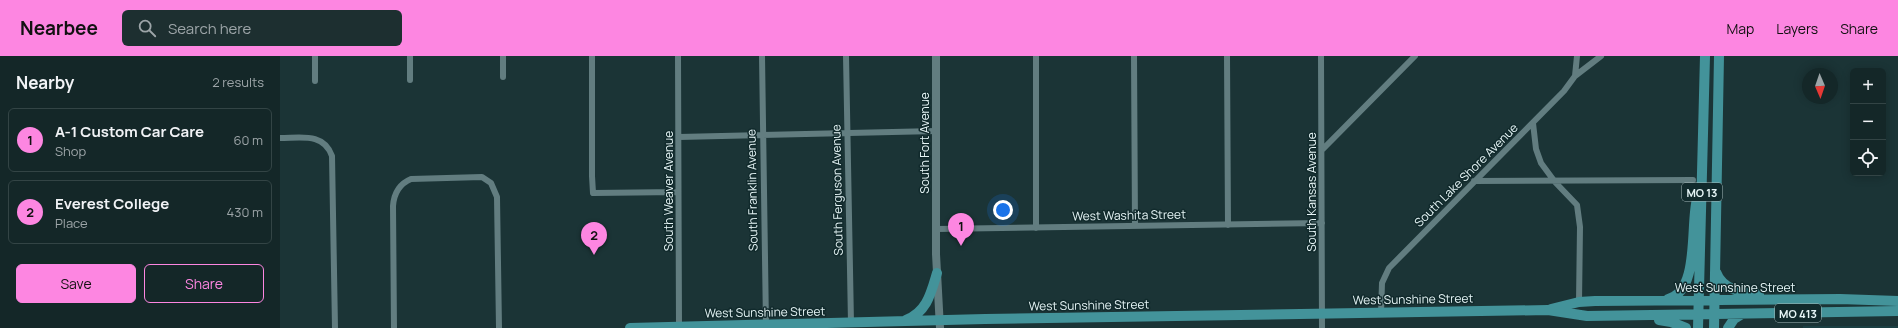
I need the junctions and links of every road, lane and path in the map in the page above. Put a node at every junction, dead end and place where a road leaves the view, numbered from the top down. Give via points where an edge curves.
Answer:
1 (315, 56) edge
2 (410, 56) edge
3 (502, 56) edge
4 (592, 56) edge
5 (678, 56) edge
6 (762, 56) edge
7 (846, 56) edge
8 (936, 56) edge
9 (1036, 56) edge
10 (1134, 56) edge
11 (1227, 56) edge
12 (1321, 56) edge
13 (1415, 56) edge
14 (1577, 56) edge
15 (1600, 56) edge
16 (1705, 56) edge
17 (1718, 56) edge
18 (1575, 76) junction
19 (503, 77) dead end
20 (410, 80) dead end
21 (316, 81) dead end
22 (1533, 123) junction
23 (936, 131) junction
24 (846, 132) junction
25 (762, 135) junction
26 (679, 137) junction
27 (280, 138) edge
28 (1322, 150) junction
29 (1698, 178) junction
30 (1474, 181) junction
31 (1555, 182) junction
32 (678, 192) junction
33 (1322, 223) junction
34 (1228, 225) junction
35 (1135, 226) junction
36 (1036, 228) junction
37 (937, 229) junction
38 (1715, 270) junction
39 (937, 272) junction
40 (1840, 299) junction
41 (1662, 300) junction
42 (1699, 300) junction
43 (1714, 300) junction
44 (1898, 301) edge
45 (1579, 302) junction
46 (1548, 310) junction
47 (1898, 311) edge
48 (1381, 313) junction
49 (1322, 314) junction
50 (1714, 314) junction
51 (1742, 314) junction
52 (1698, 315) junction
53 (1587, 316) junction
54 (985, 319) junction
55 (901, 322) junction
56 (851, 323) junction
57 (766, 324) junction
58 (940, 324) edge
59 (679, 327) junction
60 (335, 328) edge
61 (394, 328) edge
62 (499, 328) edge
63 (630, 328) edge
64 (911, 328) edge
65 (960, 328) edge
66 (1322, 328) edge
67 (1686, 328) edge
68 (1698, 328) edge
69 (1714, 328) edge
70 (1728, 328) edge

1 - 21 street
2 - 20 street
3 - 19 street
4 - 32 street via 594,193
5 - 26 street, South Weaver Avenue
6 - 25 street, South Franklin Avenue
7 - 24 street, South Ferguson Avenue
8 - 23 street, South Fort Avenue
9 - 36 street
10 - 35 street
11 - 34 street
12 - 28 street, South Kansas Avenue
13 - 28 street
14 - 18 street
15 - 18 street, South Lake Shore Avenue
16 - 29 main road, MO 13
17 - 38 main road, MO 13
18 - 22 street, South Lake Shore Avenue
22 - 30 street, South Lake Shore Avenue
22 - 31 street via 1537,154
23 - 24 street
23 - 37 street, South Fort Avenue
24 - 25 street
24 - 56 street, South Ferguson Avenue
25 - 26 street
25 - 57 street, South Franklin Avenue
26 - 32 street, South Weaver Avenue
27 - 60 street via 319,139 327,145 332,156
28 - 33 street, South Kansas Avenue
29 - 31 street
29 - 41 main road via 1687,280 1679,294
29 - 42 main road, MO 13
30 - 31 street
30 - 48 street, South Lake Shore Avenue via 1390,268 1382,283
31 - 45 street via 1577,205 1580,227
32 - 59 street, South Weaver Avenue
33 - 34 street, West Washita Street
33 - 49 street, South Kansas Avenue
34 - 35 street, West Washita Street
35 - 36 street, West Washita Street
36 - 37 street, West Washita Street
37 - 39 street, South Fort Avenue
38 - 40 main road via 1723,283 1739,292
38 - 43 main road, MO 13
39 - 55 main road via 933,289 924,307 915,316
39 - 58 street, South Fort Avenue
40 - 43 main road, West Sunshine Street / MO 413
40 - 44 main road, West Sunshine Street / MO 413
41 - 42 main road, West Sunshine Street
41 - 45 main road, West Sunshine Street
42 - 43 main road, West Sunshine Street / MO 413
42 - 52 main road, MO 13
43 - 50 main road, MO 13
45 - 46 main road, West Sunshine Street
46 - 48 main road, West Sunshine Street
46 - 53 main road, West Sunshine Street
47 - 51 main road, West Sunshine Street / MO 413
48 - 49 main road, West Sunshine Street
49 - 54 main road, West Sunshine Street
49 - 66 street, South Kansas Avenue
50 - 51 main road, West Sunshine Street / MO 413
50 - 52 main road, West Sunshine Street / MO 413
50 - 69 main road, MO 13
51 - 70 main road via 1734,319
52 - 53 main road, West Sunshine Street
52 - 68 main road, MO 13
53 - 67 main road via 1655,319
54 - 58 main road, West Sunshine Street
54 - 65 main road via 965,323
55 - 56 main road, West Sunshine Street
55 - 58 main road, West Sunshine Street
55 - 64 main road
56 - 57 main road, West Sunshine Street
57 - 59 main road, West Sunshine Street
59 - 63 main road, West Sunshine Street
61 - 62 street via 394,202 399,188 408,180 475,177 485,178 491,183 497,197

